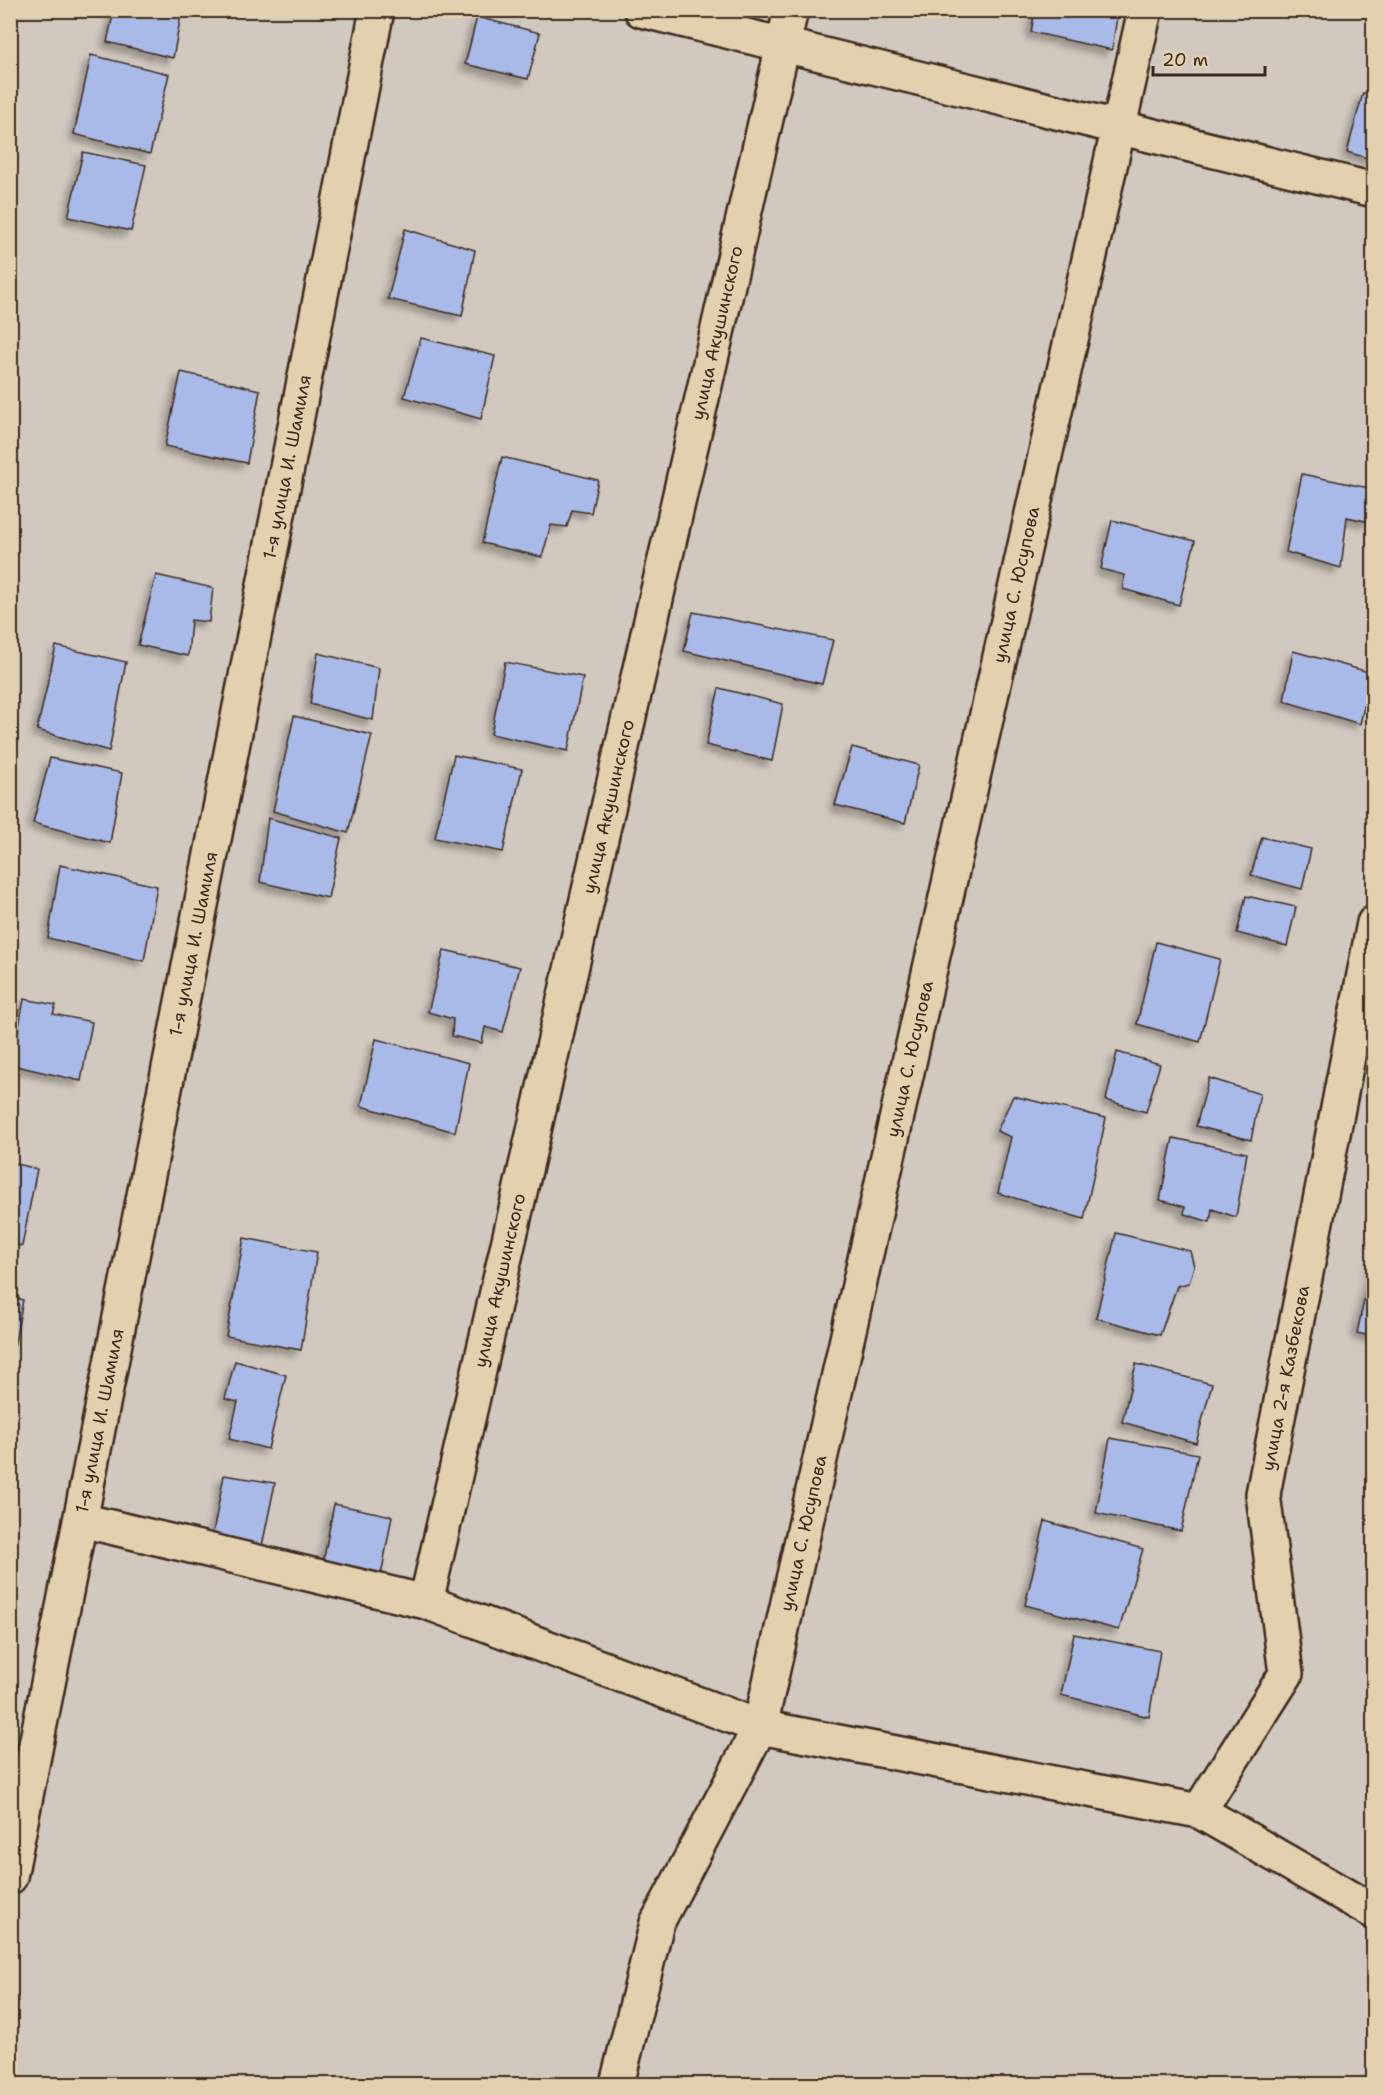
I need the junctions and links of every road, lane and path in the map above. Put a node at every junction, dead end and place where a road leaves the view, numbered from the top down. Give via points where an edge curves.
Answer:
1 (377, 10) edge
2 (640, 10) edge
3 (790, 10) edge
4 (1145, 10) edge
5 (783, 46) junction
6 (1119, 129) junction
7 (1374, 190) edge
8 (1374, 923) edge
9 (81, 1520) junction
10 (426, 1602) junction
11 (760, 1727) junction
12 (1199, 1811) junction
13 (10, 1877) edge
14 (1374, 1912) edge
15 (617, 2085) edge

1 - 9 street, 1-я улица И. Шамиля
2 - 5 street
3 - 5 street, улица Акушинского
4 - 6 street, улица С. Юсупова
5 - 6 street
5 - 10 street, улица Акушинского
6 - 7 street
6 - 11 street, улица С. Юсупова
8 - 12 street, улица 2-я Казбекова via 1263,1494 1286,1674
9 - 10 street
9 - 13 street, 1-я улица И. Шамиля
10 - 11 street
11 - 12 street
11 - 15 street, улица С. Юсупова via 657,1923
12 - 14 street

